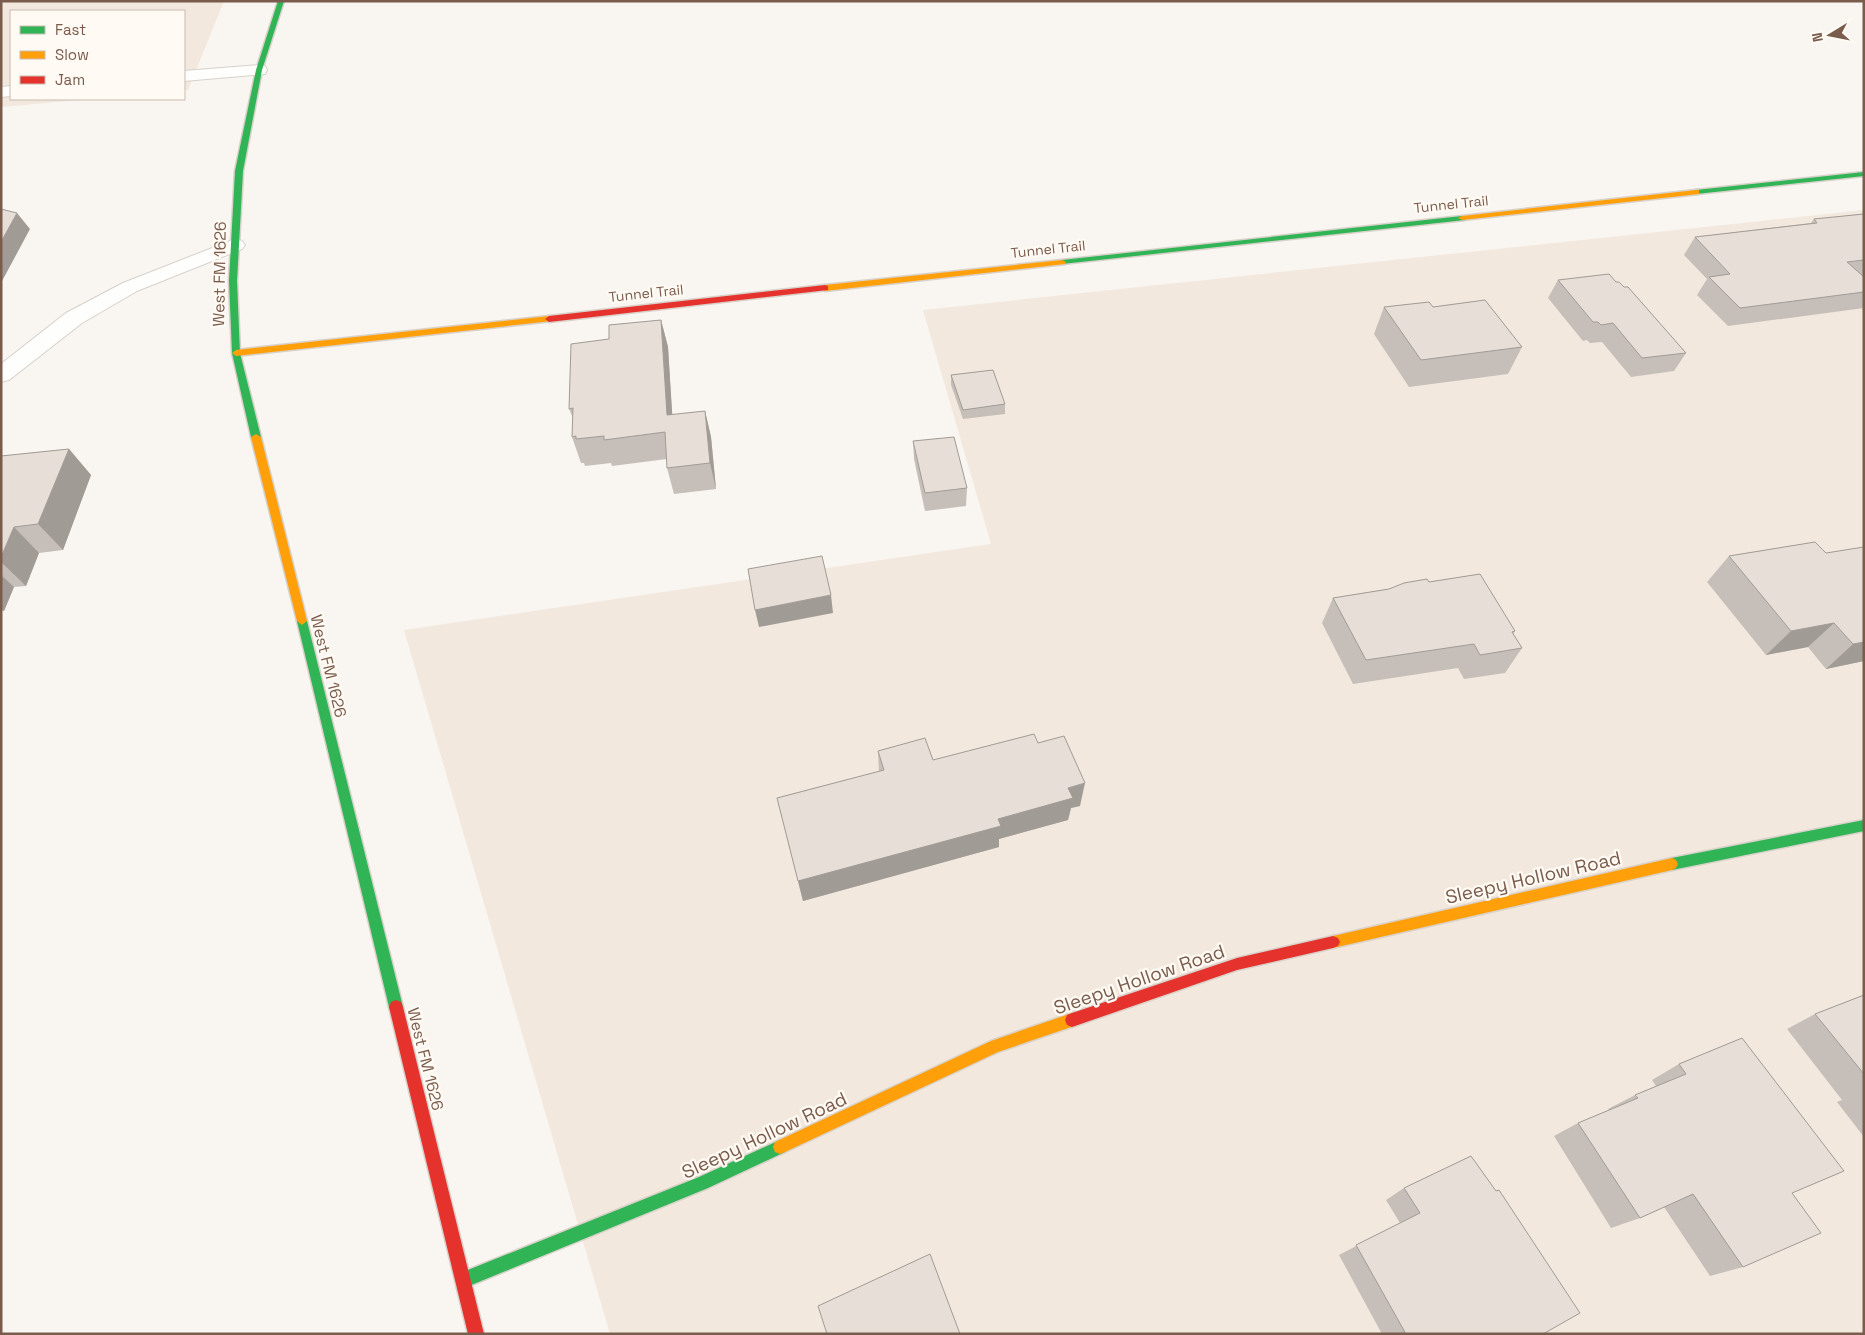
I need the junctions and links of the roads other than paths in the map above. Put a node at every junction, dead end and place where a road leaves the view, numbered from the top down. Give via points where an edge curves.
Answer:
1 (281, 1) edge
2 (259, 70) junction
3 (185, 76) edge
4 (1864, 174) edge
5 (235, 246) junction
6 (236, 353) junction
7 (1, 375) edge
8 (1864, 825) edge
9 (464, 1280) junction
10 (476, 1334) edge

1 - 2 street, West FM 1626
2 - 3 street
2 - 5 street, West FM 1626 via 239,171
4 - 6 street, Tunnel Trail
5 - 6 street, West FM 1626
5 - 7 street via 130,286 74,318
6 - 9 street, West FM 1626
8 - 9 street, Sleepy Hollow Road via 1655,867 1237,964 996,1046 703,1184
9 - 10 street, West FM 1626

